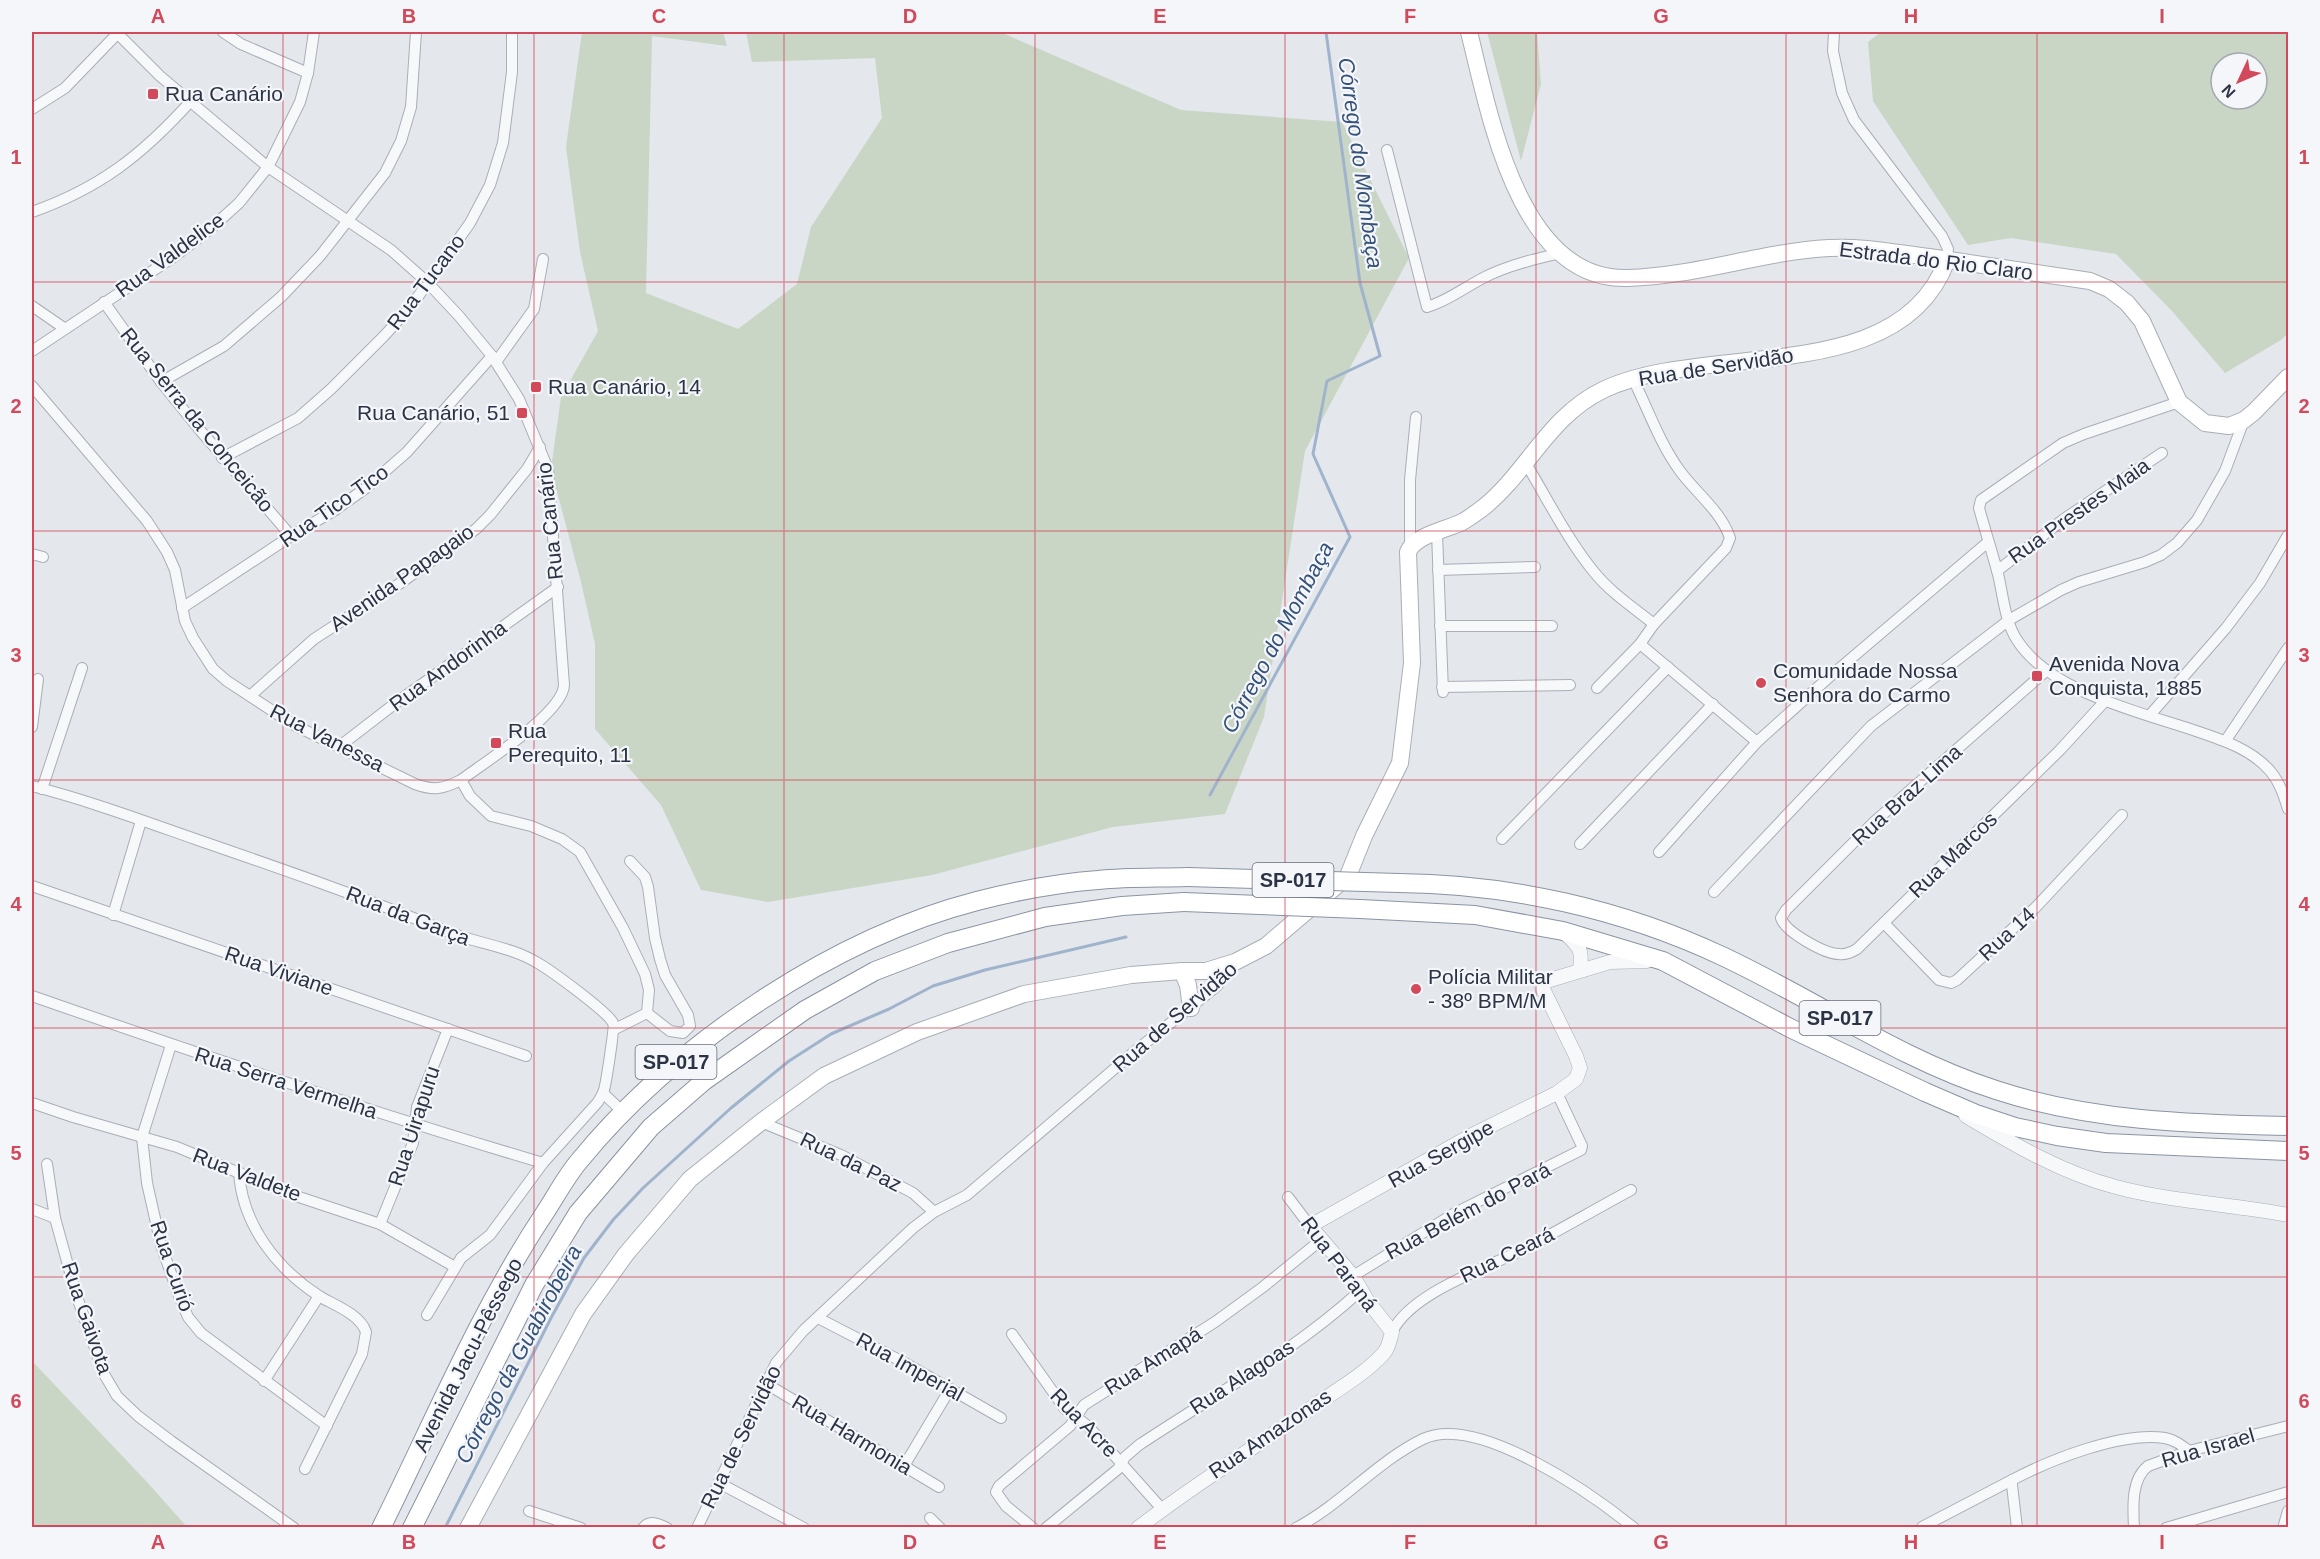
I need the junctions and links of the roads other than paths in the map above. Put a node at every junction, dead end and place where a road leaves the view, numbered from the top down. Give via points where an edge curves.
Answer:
1 (117, 32) edge
2 (223, 32) edge
3 (314, 32) edge
4 (416, 32) edge
5 (512, 32) edge
6 (1469, 32) edge
7 (1834, 32) edge
8 (308, 73) junction
9 (190, 102) junction
10 (32, 109) edge
11 (1387, 150) dead end
12 (268, 167) junction
13 (32, 212) edge
14 (348, 220) junction
15 (1561, 253) junction
16 (543, 259) dead end
17 (1947, 260) junction
18 (427, 282) junction
19 (104, 302) junction
20 (32, 306) edge
21 (64, 328) junction
22 (32, 351) edge
23 (494, 359) junction
24 (2289, 376) edge
25 (1633, 379) junction
26 (161, 382) junction
27 (32, 386) edge
28 (2179, 402) junction
29 (1416, 417) dead end
30 (2244, 420) junction
31 (540, 447) junction
32 (2162, 453) dead end
33 (222, 458) junction
34 (1525, 462) junction
35 (1437, 532) junction
36 (291, 536) junction
37 (2289, 536) edge
38 (1988, 542) junction
39 (1410, 547) junction
40 (32, 554) edge
41 (43, 557) dead end
42 (1535, 567) dead end
43 (1438, 570) junction
44 (1997, 570) junction
45 (558, 588) junction
46 (182, 608) junction
47 (2009, 620) junction
48 (1654, 624) junction
49 (1440, 626) junction
50 (1552, 626) dead end
51 (1640, 644) junction
52 (2289, 648) edge
53 (1668, 667) junction
54 (82, 668) dead end
55 (2046, 671) junction
56 (38, 679) dead end
57 (1570, 685) dead end
58 (1597, 688) dead end
59 (250, 696) junction
60 (2105, 701) junction
61 (1713, 704) junction
62 (2150, 715) junction
63 (32, 727) edge
64 (2226, 740) junction
65 (1757, 742) junction
66 (340, 746) junction
67 (460, 780) junction
68 (37, 787) edge
69 (2289, 809) edge
70 (2122, 815) dead end
71 (141, 820) junction
72 (1502, 839) dead end
73 (1580, 844) dead end
74 (1659, 852) dead end
75 (630, 861) dead end
76 (32, 886) edge
77 (1714, 892) dead end
78 (113, 915) junction
79 (1884, 923) junction
80 (1784, 926) joint
81 (1563, 931) junction
82 (1663, 961) junction
83 (1235, 962) junction
84 (1182, 970) junction
85 (1580, 970) junction
86 (32, 996) edge
87 (1191, 1008) junction
88 (648, 1013) junction
89 (448, 1029) junction
90 (615, 1029) junction
91 (171, 1045) junction
92 (526, 1056) dead end
93 (1925, 1092) junction
94 (603, 1093) junction
95 (1557, 1093) junction
96 (32, 1102) edge
97 (623, 1112) junction
98 (761, 1122) junction
99 (415, 1125) junction
100 (2289, 1126) edge
101 (142, 1137) junction
102 (2289, 1151) edge
103 (543, 1163) junction
104 (46, 1164) dead end
105 (239, 1172) junction
106 (1630, 1190) dead end
107 (1288, 1197) dead end
108 (2289, 1207) edge
109 (32, 1209) edge
110 (2260, 1209) junction
111 (934, 1212) junction
112 (2289, 1215) edge
113 (55, 1218) junction
114 (380, 1224) junction
115 (1310, 1226) junction
116 (1321, 1240) junction
117 (455, 1268) junction
118 (1353, 1276) junction
119 (1361, 1290) junction
120 (319, 1296) junction
121 (427, 1315) dead end
122 (818, 1318) junction
123 (1392, 1332) junction
124 (1012, 1334) dead end
125 (264, 1381) junction
126 (765, 1383) junction
127 (950, 1389) junction
128 (1075, 1417) junction
129 (1000, 1418) dead end
130 (327, 1426) junction
131 (2289, 1426) edge
132 (2189, 1451) junction
133 (1121, 1462) junction
134 (904, 1466) junction
135 (305, 1469) dead end
136 (2012, 1480) junction
137 (719, 1483) junction
138 (939, 1487) dead end
139 (2289, 1492) edge
140 (1162, 1509) junction
141 (529, 1511) dead end
142 (2289, 1511) edge
143 (930, 1518) dead end
144 (294, 1527) edge
145 (381, 1527) edge
146 (412, 1527) edge
147 (468, 1527) edge
148 (581, 1527) edge
149 (643, 1527) edge
150 (667, 1527) edge
151 (696, 1527) edge
152 (804, 1527) edge
153 (940, 1527) edge
154 (1033, 1527) edge
155 (1046, 1527) edge
156 (1138, 1527) edge
157 (1296, 1527) edge
158 (1634, 1527) edge
159 (1922, 1527) edge
160 (2017, 1527) edge
161 (2134, 1527) edge
162 (2166, 1527) edge
163 (2283, 1527) edge

1 - 9 street, Rua Canário
1 - 10 street via 65,88
2 - 8 street via 241,45
3 - 8 street, Rua Valdelice
4 - 14 street via 411,107 401,141 385,173
5 - 18 street, Rua Tucano via 512,72 503,143 490,185 470,223
6 - 15 main road, Estrada do Rio Claro via 1517,196
7 - 17 street via 1833,51 1842,93 1854,120 1942,236 1948,249
8 - 12 street, Rua Valdelice via 300,102
9 - 12 street, Rua Canário
9 - 13 street via 125,164 83,191
11 - 15 street via 1427,307 1509,266
12 - 14 street, Rua Canário
12 - 19 street, Rua Valdelice via 239,203 208,231
14 - 18 street, Rua Canário
14 - 26 street via 320,256 254,322 224,346
15 - 17 main road, Estrada do Rio Claro via 1590,272 1609,278 1680,272 1779,253 1832,248 1871,249
16 - 23 street, Rua Tico Tico via 534,309
17 - 25 main road, Rua de Servidão via 1942,276 1919,306 1873,335 1812,352 1672,369
17 - 28 main road, Estrada do Rio Claro via 2090,281 2109,289 2142,321
18 - 23 street, Rua Canário
18 - 33 street, Rua Tucano via 384,336 298,418
19 - 21 street, Rua Valdelice
19 - 26 street, Rua Serra da Conceicão
20 - 21 street
21 - 22 street, Rua Valdelice
23 - 31 street, Rua Canário via 519,399
23 - 36 street, Rua Tico Tico via 389,469 335,510
24 - 30 main road
25 - 34 main road, Rua de Servidão via 1587,399 1570,411
25 - 48 street via 1672,459 1715,512 1730,538 1726,548
26 - 33 street, Rua Serra da Conceicão
27 - 46 street, Rua Vanessa via 147,521 176,570
28 - 30 main road, Estrada do Rio Claro via 2205,423 2229,426
28 - 38 street via 2063,443 1984,497 1979,508
29 - 39 street via 1410,480
30 - 47 street via 2225,471 2197,520 2177,543 2145,562 2061,590
31 - 45 street, Rua Canário via 551,491
31 - 59 street, Avenida Papagaio via 476,529 314,639
32 - 44 street, Rua Prestes Maia
33 - 36 street, Rua Serra da Conceicão
34 - 35 main road, Rua de Servidão via 1476,514
34 - 48 street via 1595,573
35 - 39 main road, Rua de Servidão
35 - 43 street
36 - 46 street, Rua Tico Tico
37 - 62 street via 2226,628
38 - 44 street
38 - 65 street
39 - 83 main road, Rua de Servidão via 1412,663 1400,763 1348,876 1266,946
40 - 41 street
42 - 43 street
43 - 49 street
44 - 47 street
45 - 66 street, Rua Andorinha
45 - 67 street, Rua Canário via 564,692 547,715
46 - 59 street, Rua Vanessa via 193,638 213,669
47 - 55 street via 2015,638
47 - 77 street via 1871,726
48 - 51 street
49 - 50 street
49 - 57 street via 1442,689
51 - 53 street
51 - 58 street
52 - 64 street
53 - 61 street
53 - 72 street
54 - 68 street
55 - 60 street
55 - 80 street, Rua Braz Lima via 1874,822 1786,910 1781,918
56 - 63 street
59 - 66 street, Rua Vanessa via 294,725
60 - 62 street
60 - 79 street, Rua Marcos
61 - 65 street
61 - 73 street
62 - 64 street
64 - 69 street via 2258,759 2271,772
65 - 74 street
66 - 67 street, Rua Vanessa via 435,790
67 - 88 street via 491,816 531,826 562,839 580,852 645,974 650,990
68 - 71 street, Rua da Garça
70 - 79 street, Rua 14 via 2035,908 1951,983 1939,980
71 - 78 street
71 - 90 street, Rua da Garça via 534,961 600,1009
75 - 88 street via 646,882 660,959 690,1026 683,1033 670,1031
76 - 78 street, Rua Viviane
78 - 89 street, Rua Viviane
79 - 80 street, Rua Marcos via 1857,949 1838,955
81 - 82 highway, Avenida Jacu-Pêssego / SP-017
81 - 85 street via 1580,947
81 - 146 highway, Avenida Jacu-Pêssego / SP-017, bridge via 1475,915 1184,902 1045,917 938,947 875,971 805,1010 704,1081 651,1127 578,1213 534,1285
82 - 85 street via 1610,962
82 - 93 highway, Avenida Jacu-Pêssego / SP-017 via 1790,1028
83 - 84 main road via 1206,971
83 - 87 street, Rua de Servidão via 1217,986
84 - 87 main road
84 - 98 main road via 1024,994 917,1032 824,1076
85 - 95 street, Rua Sergipe via 1540,983 1580,1068 1580,1074
86 - 91 street, Rua Serra Vermelha
87 - 111 street, Rua de Servidão via 968,1195
88 - 90 street
89 - 92 street, Rua Viviane
89 - 99 street, Rua Uirapuru via 417,1107
90 - 94 street
91 - 99 street, Rua Serra Vermelha
91 - 101 street, Rua Curió
93 - 102 highway, Avenida Jacu-Pêssego / SP-017 via 1976,1114 2057,1136 2106,1143
93 - 110 street via 2047,1161 2079,1174 2150,1195
94 - 97 street
94 - 103 street
95 - 115 street, Rua Sergipe
95 - 118 street, Rua Belém do Pará via 1582,1146 1579,1152 1455,1213
96 - 101 street, Rua Valdete
97 - 100 highway, Avenida Jacu-Pêssego / SP-017, bridge via 679,1060 729,1022 844,953 911,922 976,901 1038,888 1098,880 1188,877 1433,884 1512,893 1615,914 1724,956 1921,1060 1996,1090 2104,1115
97 - 145 highway, Avenida Jacu-Pêssego / SP-017 via 579,1161 525,1243 485,1312
98 - 111 street, Rua da Paz via 841,1155 913,1193
98 - 147 main road via 690,1179 626,1254 583,1314
99 - 103 street, Rua Serra Vermelha
99 - 114 street, Rua Uirapuru via 413,1143
101 - 105 street, Rua Valdete
101 - 125 street, Rua Curió via 147,1184 161,1245 188,1317 216,1346
103 - 117 street via 490,1235 461,1258
104 - 113 street, Rua Gaivota
105 - 114 street, Rua Valdete via 287,1193
105 - 120 street via 241,1197 259,1235 282,1266
106 - 123 street, Rua Ceará via 1435,1292 1405,1313
107 - 115 street, Rua Paraná
108 - 110 street
109 - 113 street
110 - 112 street
111 - 122 street, Rua de Servidão
113 - 144 street, Rua Gaivota via 92,1344 117,1396 171,1441
114 - 117 street, Rua Valdete
115 - 116 street, Rua Paraná
116 - 118 street, Rua Paraná
116 - 128 street, Rua Amapá via 1215,1322 1084,1405
117 - 121 street
118 - 119 street, Rua Paraná
119 - 123 street, Rua Paraná
119 - 133 street, Rua Alagoas via 1330,1318 1139,1445
120 - 125 street
120 - 130 street via 357,1318 366,1336 362,1354
122 - 126 street, Rua de Servidão via 776,1363
122 - 127 street, Rua Imperial
123 - 140 street, Rua Amazonas via 1384,1352 1360,1373
124 - 128 street, Rua Acre via 1065,1409
125 - 130 street, Rua Curió
126 - 134 street, Rua Harmonia
126 - 137 street, Rua de Servidão
127 - 129 street, Rua Imperial
127 - 134 street
128 - 133 street, Rua Acre
128 - 154 street, Rua Amapá via 1070,1426 996,1492 1006,1506
130 - 135 street
131 - 132 street, Rua Israel
132 - 136 street via 2166,1438 2118,1441 2053,1461
132 - 161 street, Rua Israel via 2142,1471 2136,1482
133 - 140 street, Rua Acre
133 - 155 street, Rua Alagoas via 1118,1469
134 - 138 street, Rua Harmonia
136 - 159 street
136 - 160 street
137 - 151 street, Rua de Servidão
137 - 152 street
139 - 162 street
140 - 156 street, Rua Amazonas
141 - 148 street
142 - 163 street
143 - 153 street
149 - 150 street via 655,1522
157 - 158 street via 1395,1456 1440,1433 1477,1438 1510,1450 1597,1498

